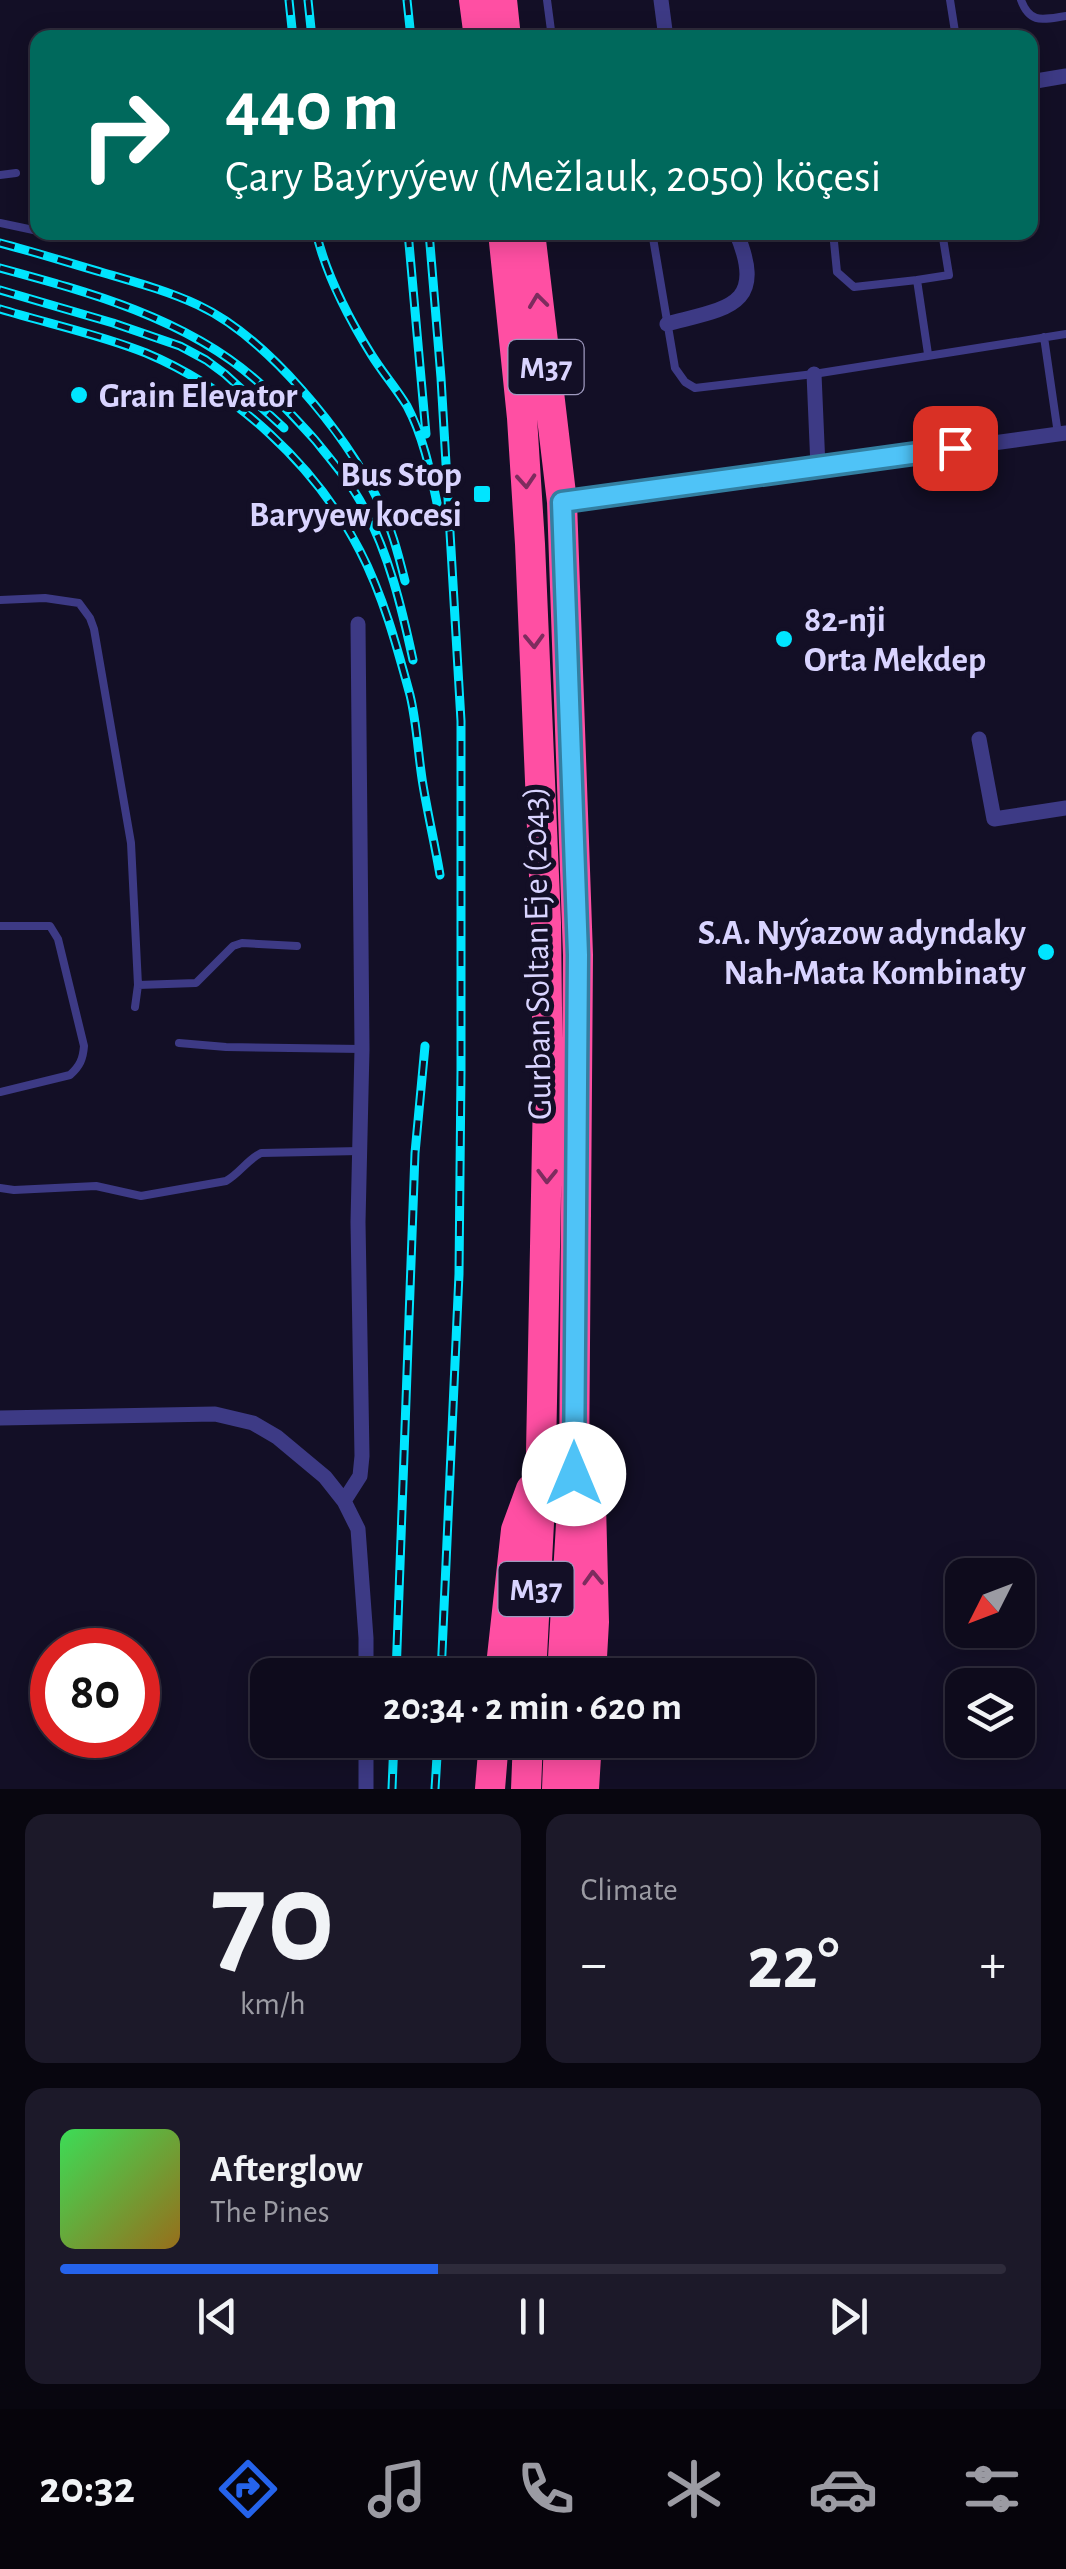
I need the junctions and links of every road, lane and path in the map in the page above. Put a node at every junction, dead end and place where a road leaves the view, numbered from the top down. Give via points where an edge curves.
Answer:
1 (474, 0) edge
2 (502, 0) edge
3 (547, 0) edge
4 (661, 0) edge
5 (950, 0) edge
6 (1021, 0) edge
7 (1066, 16) edge
8 (478, 30) edge
9 (505, 30) edge
10 (551, 30) edge
11 (665, 30) edge
12 (955, 30) edge
13 (1066, 76) edge
14 (1038, 81) edge
15 (16, 173) dead end
16 (0, 175) edge
17 (0, 224) edge
18 (30, 230) edge
19 (504, 240) edge
20 (531, 240) edge
21 (653, 240) edge
22 (738, 240) edge
23 (833, 240) edge
24 (943, 240) edge
25 (917, 280) junction
26 (667, 324) junction
27 (1066, 334) edge
28 (1044, 337) junction
29 (928, 354) junction
30 (814, 374) junction
31 (1062, 433) edge
32 (818, 466) junction
33 (562, 502) junction
34 (0, 600) edge
35 (358, 624) dead end
36 (979, 738) dead end
37 (1066, 808) edge
38 (0, 926) edge
39 (297, 946) dead end
40 (138, 986) junction
41 (136, 1007) dead end
42 (178, 1043) dead end
43 (362, 1049) junction
44 (0, 1092) edge
45 (360, 1152) junction
46 (0, 1188) edge
47 (0, 1418) edge
48 (541, 1463) junction
49 (572, 1489) junction
50 (344, 1501) junction
51 (365, 1658) edge
52 (502, 1658) edge
53 (532, 1658) edge
54 (563, 1658) edge
55 (592, 1658) edge
56 (366, 1758) edge
57 (493, 1758) edge
58 (527, 1758) edge
59 (558, 1758) edge
60 (586, 1758) edge
61 (366, 1789) edge
62 (490, 1789) edge
63 (526, 1789) edge
64 (557, 1789) edge
65 (584, 1789) edge

1 - 8 highway
2 - 9 highway
3 - 10 lane
4 - 11 street
5 - 12 lane
6 - 7 lane via 1034,18
13 - 14 street
15 - 16 lane
17 - 18 lane
19 -> 48 highway, Gurban Soltan Eje (2043) / M37 via 530,544 546,922
33 -> 20 highway, Gurban Soltan Eje (2043) / M37
21 - 26 lane
22 - 26 street via 748,272 742,295 722,309
23 - 25 lane via 837,272 854,286
24 - 25 lane via 948,275
25 - 29 lane
26 - 30 lane via 676,368 695,388
27 - 28 lane
28 - 29 lane
28 - 31 lane
29 - 30 lane
30 - 32 street
31 - 32 street
32 - 33 street
33 - 49 highway, Gurban Soltan Eje (2043) / M37 via 578,955
34 - 40 lane via 79,602 94,629 131,844
35 - 43 street
36 - 37 street via 994,819
38 - 44 lane via 50,926 84,1046 70,1074
39 - 40 lane via 242,942 196,983
40 - 41 lane
42 - 43 lane
43 - 45 street
45 - 46 lane via 261,1153 226,1181 141,1196 96,1186
45 - 50 street via 362,1456 360,1476
47 - 50 street via 215,1414 253,1422 301,1455
48 - 52 highway via 516,1530
48 - 53 highway, Gurban Soltan Eje (2043) / M37
49 - 54 highway, Gurban Soltan Eje (2043) / M37
55 -> 49 highway via 591,1504
50 - 51 street via 358,1529
56 - 61 street
57 - 62 highway
58 - 63 highway
59 - 64 highway
60 - 65 highway

